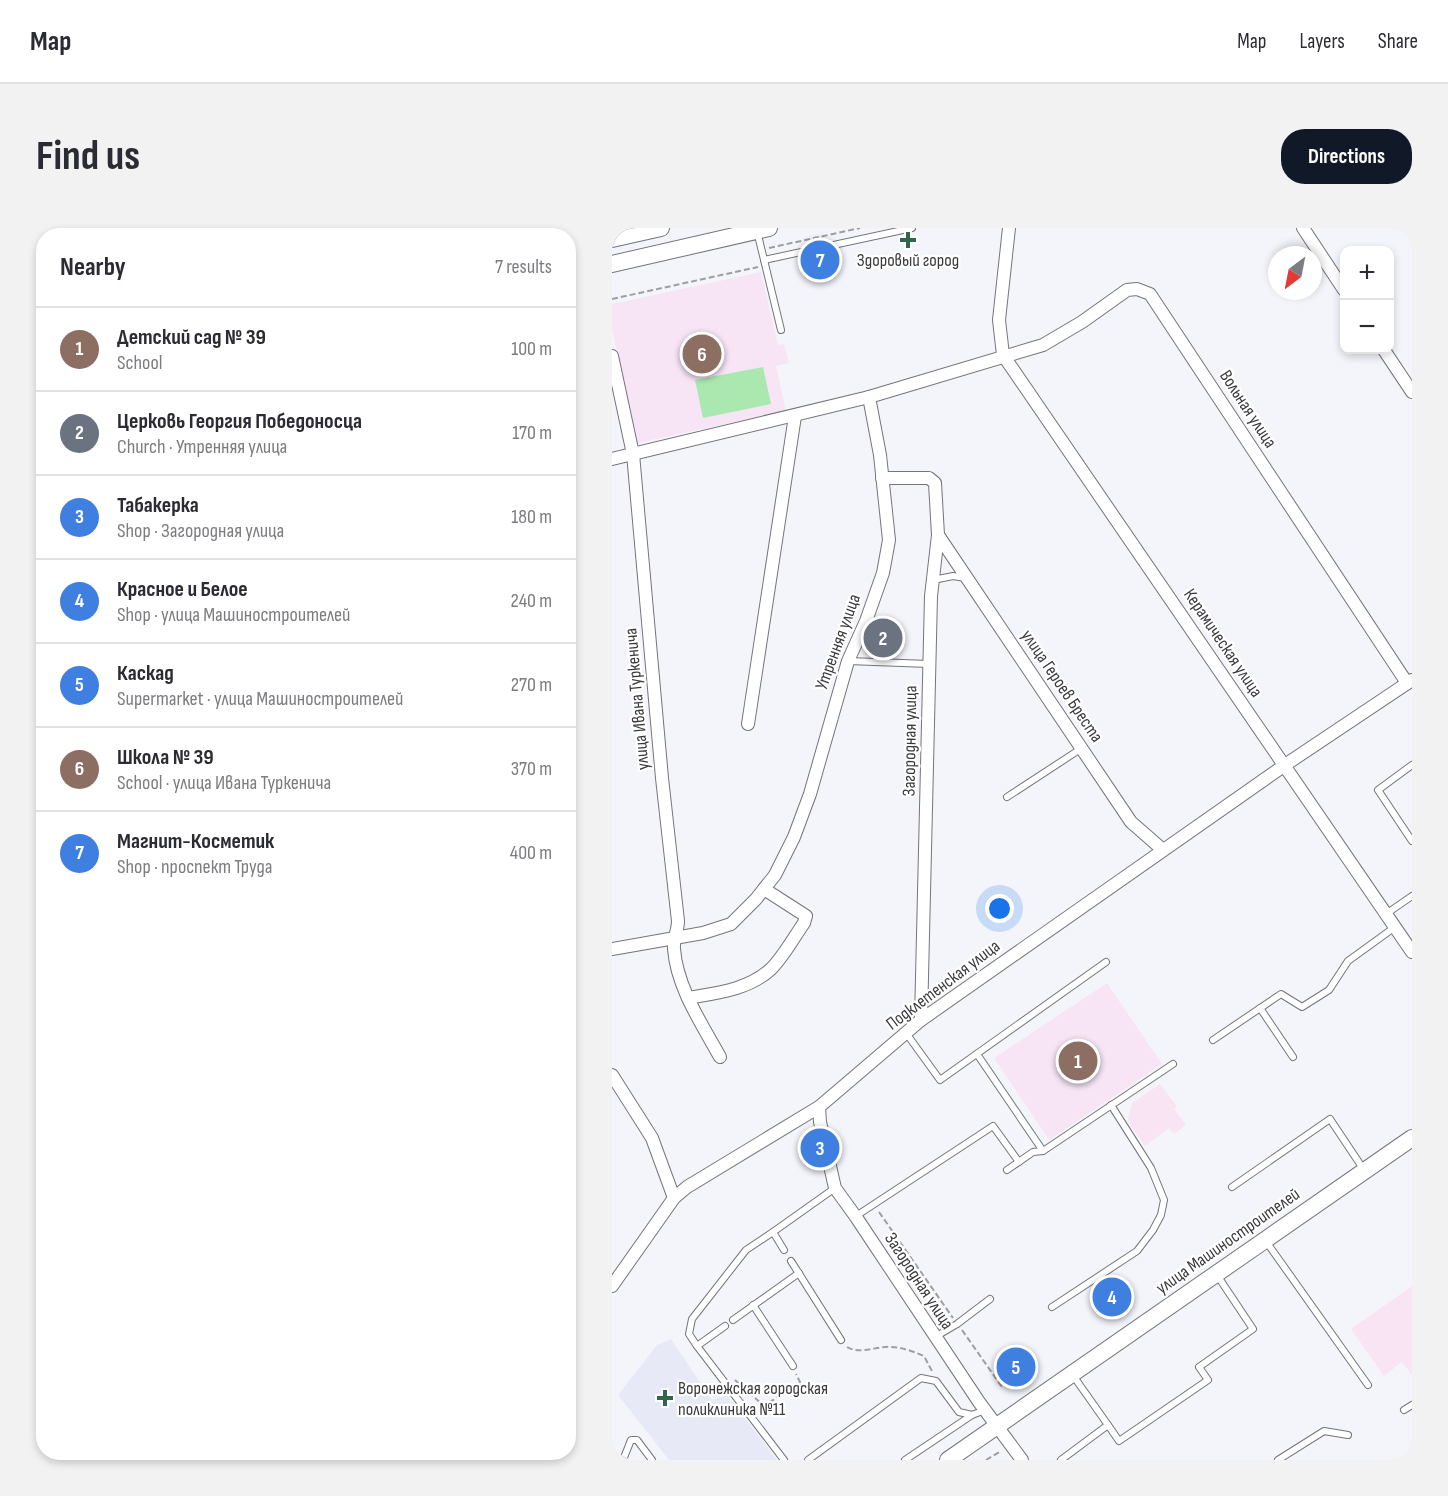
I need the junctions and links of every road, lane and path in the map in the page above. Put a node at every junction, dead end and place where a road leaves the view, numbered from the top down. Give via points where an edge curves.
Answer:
1 (661, 228) edge
2 (670, 228) edge
3 (860, 228) edge
4 (912, 228) edge
5 (1009, 228) edge
6 (1303, 228) edge
7 (763, 229) edge
8 (612, 239) edge
9 (612, 243) edge
10 (679, 249) junction
11 (762, 249) junction
12 (764, 260) junction
13 (612, 264) edge
14 (1340, 285) edge
15 (612, 299) edge
16 (781, 330) dead end
17 (1387, 354) edge
18 (1003, 355) junction
19 (612, 357) edge
20 (1412, 393) edge
21 (869, 397) junction
22 (795, 416) junction
23 (633, 454) junction
24 (612, 459) edge
25 (882, 478) junction
26 (938, 535) junction
27 (966, 579) junction
28 (933, 580) junction
29 (848, 661) junction
30 (930, 664) junction
31 (1409, 681) edge
32 (748, 724) dead end
33 (1082, 748) junction
34 (1285, 765) junction
35 (1412, 765) edge
36 (1007, 797) dead end
37 (1412, 841) edge
38 (1163, 850) junction
39 (764, 889) junction
40 (1412, 896) edge
41 (1386, 914) junction
42 (1395, 927) junction
43 (674, 939) junction
44 (612, 949) edge
45 (1412, 952) edge
46 (1106, 962) dead end
47 (688, 998) junction
48 (1260, 1008) junction
49 (921, 1020) junction
50 (906, 1032) junction
51 (1213, 1040) dead end
52 (977, 1054) junction
53 (720, 1057) dead end
54 (1293, 1057) dead end
55 (1173, 1064) dead end
56 (612, 1076) edge
57 (1111, 1105) junction
58 (819, 1107) junction
59 (1412, 1138) edge
60 (1042, 1151) junction
61 (1018, 1162) junction
62 (1007, 1170) dead end
63 (1364, 1171) junction
64 (1232, 1187) dead end
65 (835, 1188) junction
66 (674, 1198) junction
67 (874, 1205) junction
68 (856, 1217) junction
69 (773, 1232) junction
70 (1265, 1239) junction
71 (784, 1250) dead end
72 (791, 1261) dead end
73 (799, 1273) junction
74 (1216, 1273) junction
75 (612, 1286) edge
76 (990, 1299) dead end
77 (753, 1305) junction
78 (1052, 1307) dead end
79 (733, 1320) dead end
80 (957, 1324) junction
81 (725, 1326) dead end
82 (935, 1337) junction
83 (841, 1340) joint
84 (697, 1346) junction
85 (793, 1366) joint
86 (1072, 1373) junction
87 (731, 1376) dead end
88 (936, 1381) junction
89 (1368, 1385) dead end
90 (1002, 1387) dead end
91 (1412, 1405) edge
92 (985, 1410) junction
93 (1404, 1410) dead end
94 (972, 1415) junction
95 (1108, 1425) junction
96 (996, 1426) junction
97 (1348, 1435) dead end
98 (1000, 1450) dead end
99 (623, 1460) edge
100 (652, 1460) edge
101 (784, 1460) edge
102 (808, 1460) edge
103 (905, 1460) edge
104 (948, 1460) edge
105 (986, 1460) edge
106 (1022, 1460) edge
107 (1061, 1460) edge
108 (1278, 1460) edge

1 - 8 street
2 - 10 street via 666,240
3 - 11 path
4 - 12 lane
5 - 18 street via 999,320
6 - 14 street
7 - 10 street
7 - 11 lane
9 - 13 street via 618,250
10 - 13 street
11 - 12 lane
11 - 15 path via 756,251 758,267
12 - 16 lane
17 - 20 street
18 - 21 street
18 - 31 street, Вольная улица via 1043,345 1127,290 1150,294
18 - 34 street, Керамическая улица
19 - 23 street, улица Ивана Туркенича
21 - 22 street
21 - 25 street, Утренняя улица
22 - 23 street
22 - 32 street
23 - 24 street
23 - 43 street, улица Ивана Туркенича via 678,921
25 - 26 street, Загородная улица via 929,478 935,483
25 - 29 street, Утренняя улица via 889,540 883,573
26 - 27 street, улица Героев Бреста
26 - 28 street, Загородная улица
27 - 28 lane via 953,576
27 - 33 street, улица Героев Бреста
28 - 30 street, Загородная улица
29 - 30 lane
29 - 39 street, Утренняя улица via 810,794 794,837 775,876
30 - 49 street, Загородная улица
31 - 34 street, Подклетенская улица
33 - 36 lane
33 - 38 street, улица Героев Бреста via 1131,822
34 - 38 street, Подклетенская улица
34 - 41 street, Керамическая улица
35 - 37 lane via 1378,790
38 - 49 street, Подклетенская улица
39 - 43 street, Утренняя улица via 731,924
39 - 47 street via 799,910 806,916 804,923 771,968 754,980 729,991
40 - 41 lane
41 - 42 street, Керамическая улица
42 - 45 street, Керамическая улица
42 - 48 lane via 1348,961 1329,990 1302,1008 1281,994
43 - 44 street, Утренняя улица
43 - 47 street via 677,967
46 - 52 lane
47 - 53 street
48 - 51 lane
48 - 54 lane
49 - 50 street, Подклетенская улица
50 - 52 lane via 940,1080
50 - 58 street, Подклетенская улица
52 - 60 lane
55 - 57 lane
56 - 66 street via 652,1138
57 - 60 lane
57 - 78 lane via 1151,1168 1164,1200 1161,1215 1137,1251
58 - 65 street, Загородная улица
58 - 66 street, Подклетенская улица
59 - 63 street, улица Машиностроителей
60 - 61 lane
61 - 62 lane
61 - 67 lane via 993,1126
63 - 64 lane via 1330,1119
63 - 70 street, улица Машиностроителей
65 - 68 street, Загородная улица
65 - 69 lane
66 - 75 street, Подклетенская улица
67 - 68 lane
67 - 80 path
68 - 82 street, Загородная улица
69 - 71 lane
69 - 84 lane via 746,1250 692,1319 689,1334
70 - 74 street, улица Машиностроителей
70 - 89 lane
72 - 73 lane
73 - 77 lane
73 - 83 lane
74 - 86 street, улица Машиностроителей
74 - 95 lane via 1253,1329 1199,1367 1208,1380 1119,1441
76 - 80 lane
77 - 79 lane
77 - 85 lane
80 - 82 lane
80 - 90 path
81 - 84 lane
82 - 92 street, Загородная улица
83 - 88 path via 856,1351 887,1347 924,1356
84 - 101 lane
85 - 87 path via 800,1382 764,1406
86 - 95 lane
86 - 96 street, улица Машиностроителей
88 - 94 lane via 959,1412
88 - 102 lane via 921,1378
91 - 93 lane
92 - 94 lane
92 - 96 street, Загородная улица
94 - 103 lane
95 - 107 lane
96 - 104 street, улица Машиностроителей
96 - 106 street, Загородная улица
97 - 108 lane via 1324,1431
98 - 105 path
99 - 100 lane via 630,1440 637,1440

